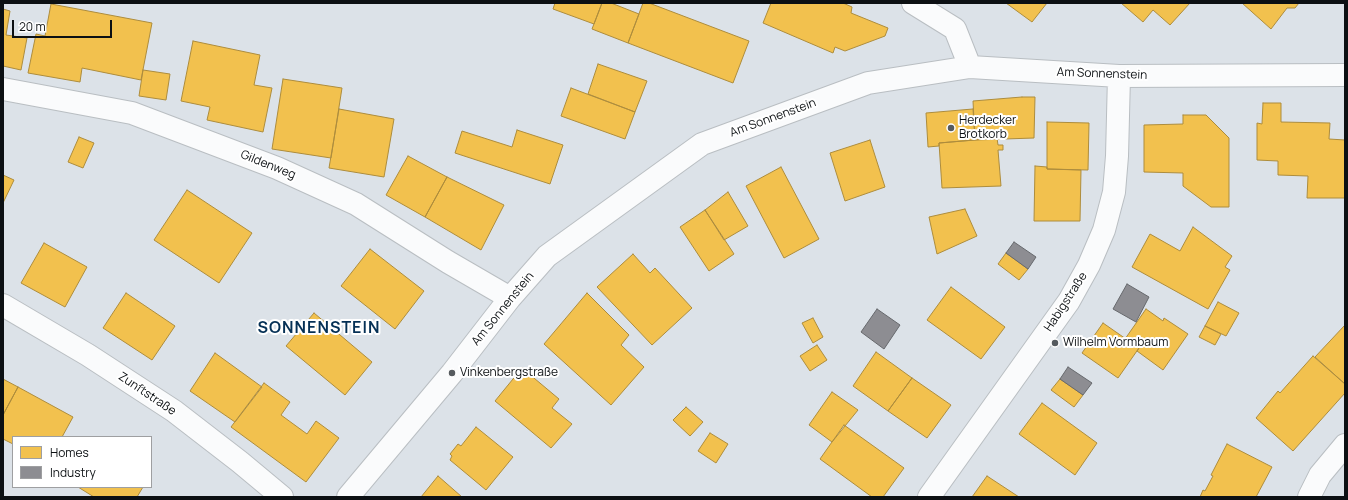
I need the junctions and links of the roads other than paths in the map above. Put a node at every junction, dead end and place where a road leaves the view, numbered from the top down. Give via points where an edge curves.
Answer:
1 (913, 3) edge
2 (970, 68) junction
3 (1345, 75) edge
4 (1119, 76) junction
5 (3, 89) edge
6 (510, 298) junction
7 (3, 304) edge
8 (1345, 445) edge
9 (282, 497) edge
10 (348, 497) edge
11 (929, 497) edge
12 (1309, 497) edge

1 - 2 street via 955,29
2 - 4 street, Am Sonnenstein
2 - 6 street, Am Sonnenstein via 868,83 702,144 547,256
3 - 4 street, Am Sonnenstein
4 - 11 street, Habigstraße via 1114,192 1104,230 1089,265 1069,301
5 - 6 street, Gildenweg via 132,113 277,168 356,204
6 - 10 street, Am Sonnenstein via 452,373
7 - 9 street, Zunftstraße via 174,411
8 - 12 street via 1320,475

